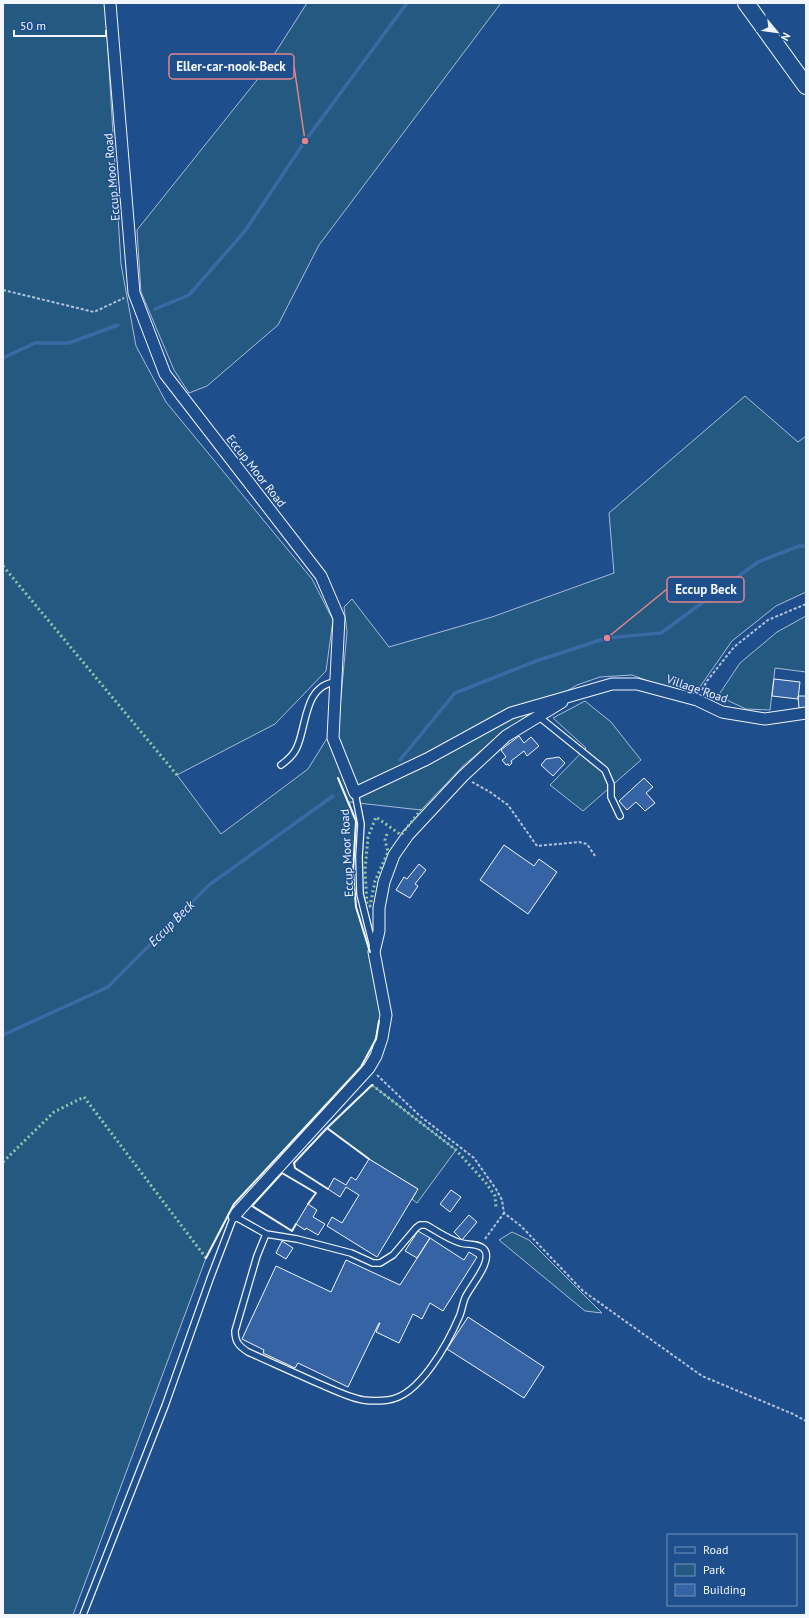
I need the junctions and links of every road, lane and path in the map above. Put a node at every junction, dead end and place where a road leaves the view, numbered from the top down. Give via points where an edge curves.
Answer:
1 (110, 3) edge
2 (746, 3) edge
3 (806, 86) edge
4 (3, 290) edge
5 (134, 293) junction
6 (806, 604) edge
7 (336, 682) junction
8 (580, 692) junction
9 (697, 700) junction
10 (806, 713) edge
11 (537, 716) junction
12 (281, 766) dead end
13 (462, 776) junction
14 (355, 793) junction
15 (620, 816) dead end
16 (595, 856) dead end
17 (374, 952) junction
18 (369, 1068) junction
19 (504, 1213) junction
20 (234, 1216) junction
21 (266, 1234) junction
22 (480, 1246) junction
23 (806, 1421) edge
24 (83, 1615) edge

1 - 5 street, Eccup Moor Road
2 - 3 street
4 - 5 path via 94,312
5 - 7 street, Eccup Moor Road via 165,374 322,576 339,618
6 - 9 path via 768,620 734,647 707,681
7 - 12 lane via 326,684 317,690 307,712 297,747
7 - 14 street, Eccup Moor Road via 333,738
8 - 9 street, Village Road via 612,684 637,684
8 - 11 street
8 - 14 street via 511,713 427,759
9 - 10 street, Village Road via 722,712 765,719
11 - 13 street via 506,736
11 - 15 lane via 605,770 611,784 610,797
13 - 16 path via 508,805 537,846 579,842 588,844
13 - 17 street via 408,835 394,855 384,882
14 - 17 lane, Eccup Moor Road via 361,824 360,894
17 - 18 street via 386,1015 382,1038
18 - 19 path via 420,1116 474,1158 496,1189 502,1200
18 - 20 street
19 - 22 path
19 - 23 path via 521,1226 583,1291 702,1376
20 - 21 lane
20 - 24 lane via 165,1406
21 - 22 lane via 351,1253 374,1263 393,1255 420,1225 426,1225 459,1243
21 - 22 lane via 235,1331 235,1340 255,1355 364,1400 398,1398 427,1372 453,1329 464,1299 486,1263 487,1255

